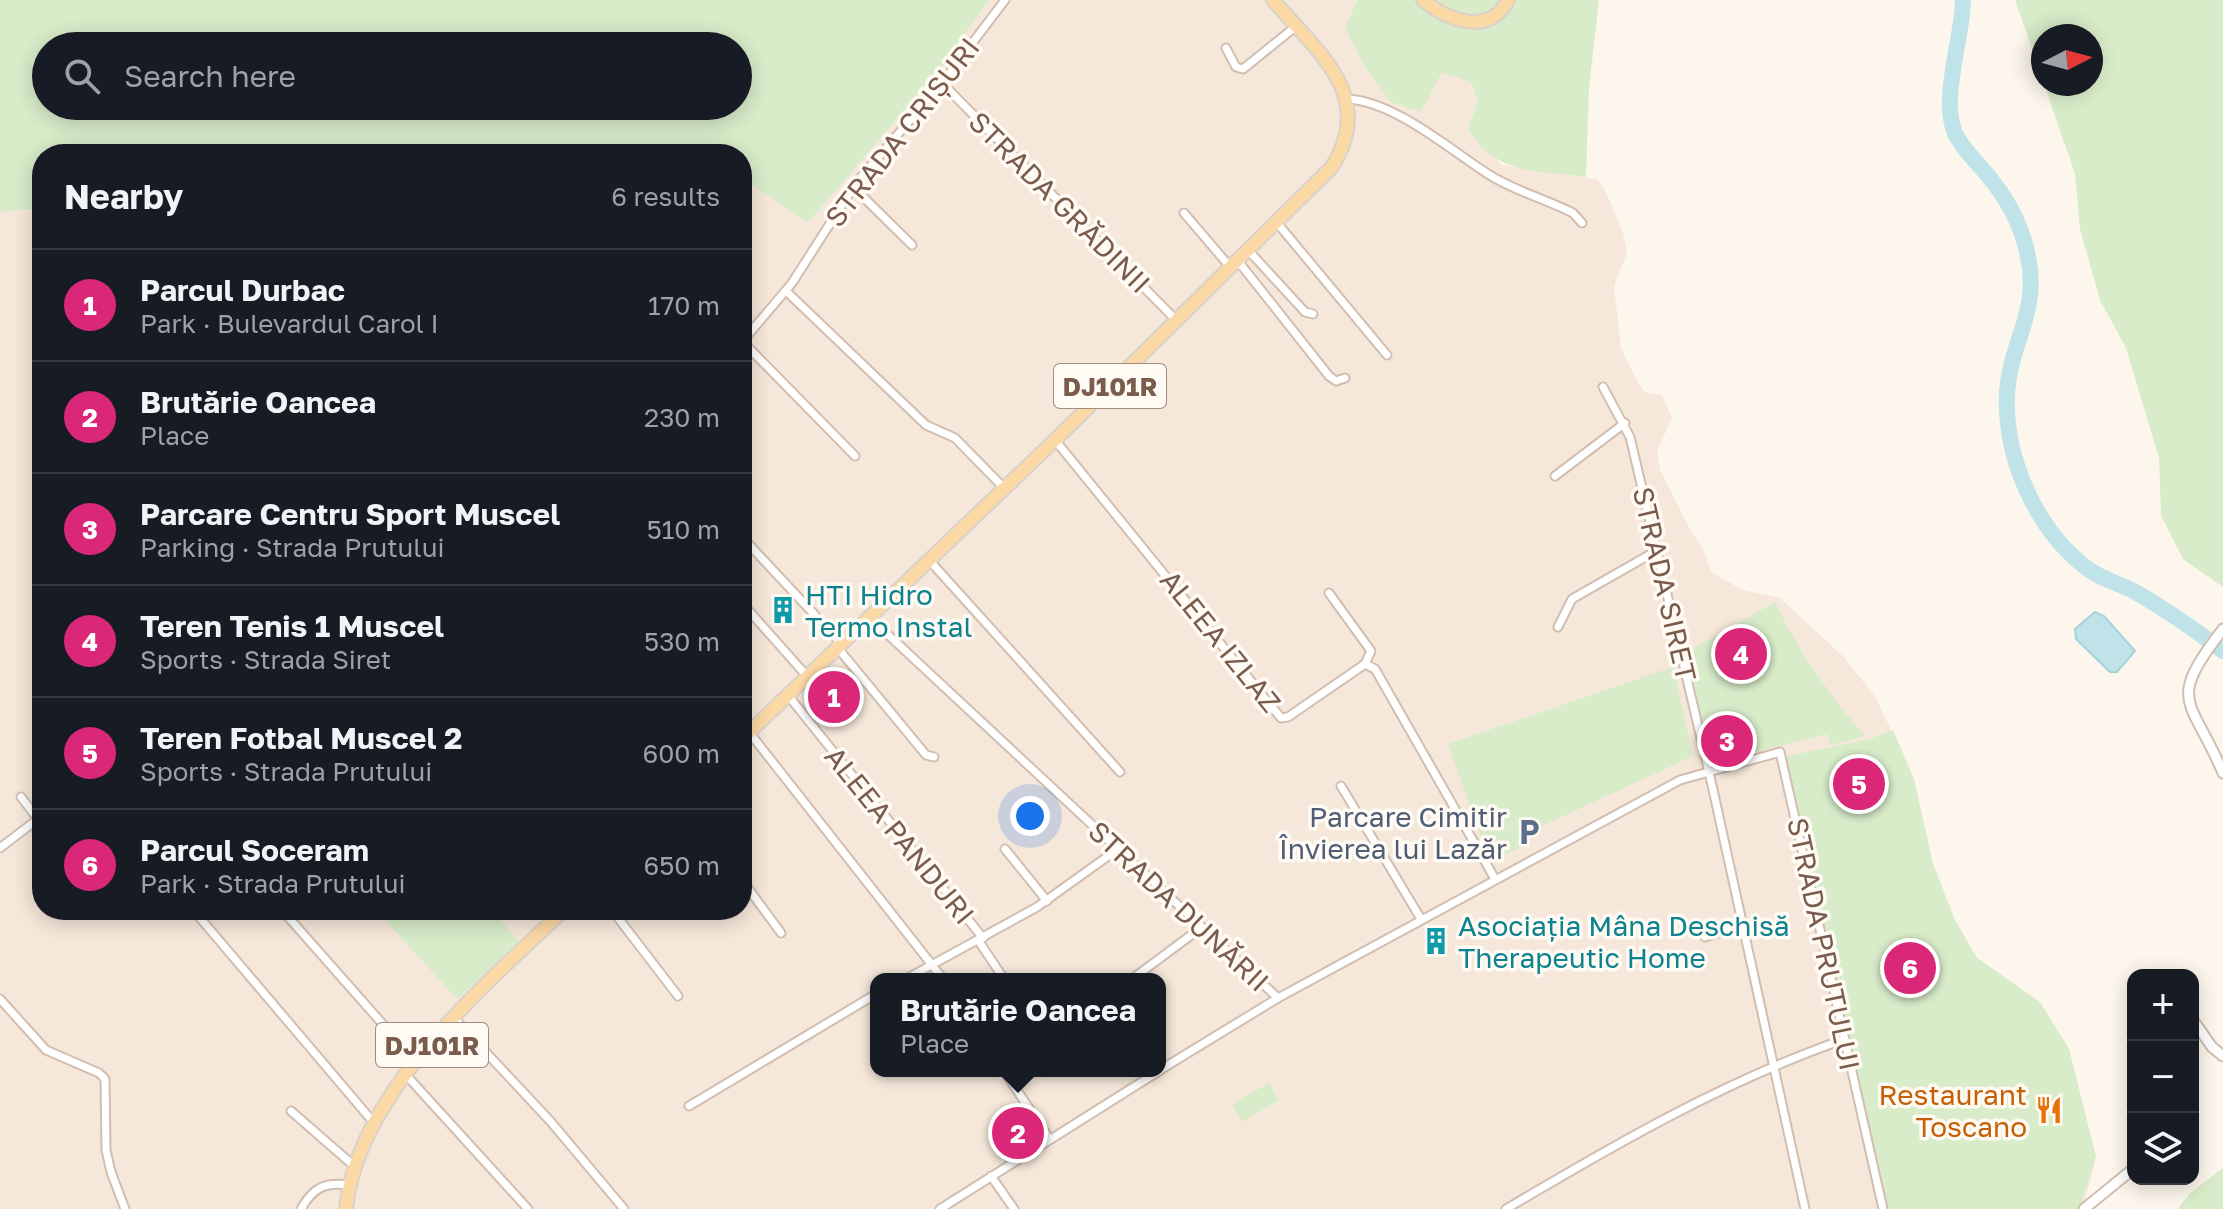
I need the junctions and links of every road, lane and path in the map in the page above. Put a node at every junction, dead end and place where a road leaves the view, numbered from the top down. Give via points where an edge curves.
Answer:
1 (1005, 0) edge
2 (1273, 0) edge
3 (1423, 0) edge
4 (1508, 0) edge
5 (1295, 27) junction
6 (1226, 48) dead end
7 (942, 83) junction
8 (1348, 99) junction
9 (853, 187) junction
10 (1184, 213) dead end
11 (1582, 223) dead end
12 (1278, 224) junction
13 (912, 245) dead end
14 (1249, 251) junction
15 (1234, 265) junction
16 (786, 291) junction
17 (1313, 314) dead end
18 (1177, 321) junction
19 (752, 330) edge
20 (752, 352) edge
21 (1387, 355) dead end
22 (1345, 378) dead end
23 (1603, 387) dead end
24 (1625, 423) junction
25 (1055, 440) junction
26 (855, 456) dead end
27 (1555, 476) dead end
28 (1004, 488) junction
29 (752, 548) edge
30 (1656, 551) junction
31 (929, 560) junction
32 (1329, 593) dead end
33 (752, 614) edge
34 (869, 617) junction
35 (1558, 627) dead end
36 (2223, 629) edge
37 (839, 644) junction
38 (1365, 664) junction
39 (806, 675) junction
40 (787, 694) junction
41 (752, 728) edge
42 (752, 744) edge
43 (934, 757) dead end
44 (1709, 770) junction
45 (1120, 772) dead end
46 (2223, 773) edge
47 (1341, 786) dead end
48 (21, 797) dead end
49 (32, 811) edge
50 (32, 824) edge
51 (0, 848) edge
52 (1005, 849) dead end
53 (1118, 849) junction
54 (1495, 879) junction
55 (752, 894) edge
56 (1047, 901) junction
57 (1421, 919) junction
58 (202, 920) edge
59 (291, 920) edge
60 (554, 920) edge
61 (620, 920) edge
62 (1744, 925) junction
63 (1202, 927) junction
64 (781, 933) dead end
65 (1705, 937) dead end
66 (980, 939) junction
67 (933, 965) junction
68 (918, 973) edge
69 (939, 973) edge
70 (1000, 973) edge
71 (1140, 973) edge
72 (678, 996) dead end
73 (870, 998) edge
74 (1278, 998) junction
75 (0, 999) edge
76 (454, 1018) junction
77 (2199, 1029) edge
78 (1845, 1039) junction
79 (2223, 1056) edge
80 (417, 1063) junction
81 (1774, 1064) junction
82 (1166, 1067) edge
83 (407, 1076) junction
84 (1008, 1077) edge
85 (1149, 1077) edge
86 (689, 1106) dead end
87 (291, 1111) dead end
88 (374, 1123) junction
89 (1049, 1138) junction
90 (353, 1165) junction
91 (2127, 1174) edge
92 (991, 1176) junction
93 (348, 1185) junction
94 (125, 1209) edge
95 (301, 1209) edge
96 (346, 1209) edge
97 (528, 1209) edge
98 (624, 1209) edge
99 (940, 1209) edge
100 (1014, 1209) edge
101 (1506, 1209) edge
102 (1805, 1209) edge
103 (1883, 1209) edge
104 (2084, 1209) edge

1 - 7 street, STRADA CRIȘURI
2 - 5 main road
3 - 4 main road via 1447,17 1466,22 1492,17
5 - 6 street via 1243,69 1236,67
5 - 8 main road
7 - 9 street, STRADA CRIȘURI
7 - 18 street, STRADA GRĂDINII
8 - 11 street via 1389,113 1487,174 1573,213
8 - 12 main road, DJ101R via 1350,128 1339,157
9 - 13 street
9 - 16 street, STRADA CRIȘURI
10 - 15 street
12 - 14 main road, DJ101R
12 - 21 street
14 - 15 main road, DJ101R
14 - 17 street via 1305,312
15 - 18 main road, DJ101R
15 - 22 street via 1329,376 1336,381
16 - 19 street, STRADA CRIȘURI
16 - 28 street via 926,425 955,438
18 - 25 main road, DJ101R
20 - 26 street
23 - 24 street, STRADA SIRET
24 - 27 street
24 - 30 street, STRADA SIRET
25 - 28 main road, DJ101R
25 - 38 street, ALEEA IZLAZ via 1281,718
28 - 31 main road, DJ101R
29 - 37 street
30 - 35 street via 1572,599
30 - 44 street, STRADA SIRET
31 - 34 main road, DJ101R
31 - 45 street
32 - 38 street via 1371,651
33 - 39 street
34 - 37 main road, DJ101R
34 - 53 street, STRADA DUNĂRII
36 - 46 street via 2189,678 2187,696
37 - 39 main road, DJ101R
37 - 43 street via 926,755
38 - 54 street via 1375,669
39 - 40 main road, DJ101R
40 - 41 main road, DJ101R
40 - 66 street, ALEEA PANDURI
42 - 67 street
44 - 54 street via 1680,780
44 - 62 street, STRADA SIRET
44 - 78 street, STRADA PRUTULUI via 1775,751 1783,757
47 - 57 street
48 - 49 street
50 - 51 street
52 - 56 street
53 - 56 street
53 - 63 street, STRADA DUNĂRII
54 - 57 street
55 - 64 street
56 - 66 street
57 - 74 street
58 - 88 street
59 - 80 street
60 - 76 main road, DJ101R
61 - 72 street
62 - 65 street
62 - 81 street, STRADA SIRET
63 - 71 street
63 - 74 street, STRADA DUNĂRII
66 - 67 street
66 - 70 street, ALEEA PANDURI
67 - 68 street
67 - 69 street
73 - 86 street
74 - 82 street
75 - 94 street via 46,1050 105,1079 106,1150
76 - 80 main road, DJ101R
76 - 98 street
77 - 79 street
78 - 81 street
78 - 103 street, STRADA PRUTULUI
80 - 83 main road, DJ101R
81 - 101 street via 1659,1119
81 - 102 street, STRADA SIRET
83 - 88 main road, DJ101R
83 - 97 street
84 - 89 street
85 - 89 street
87 - 90 street
88 - 90 main road, DJ101R
89 - 92 street
90 - 93 main road, DJ101R
91 - 104 street
92 - 99 street
92 - 100 street
93 - 95 street via 317,1188
93 - 96 main road, DJ101R

